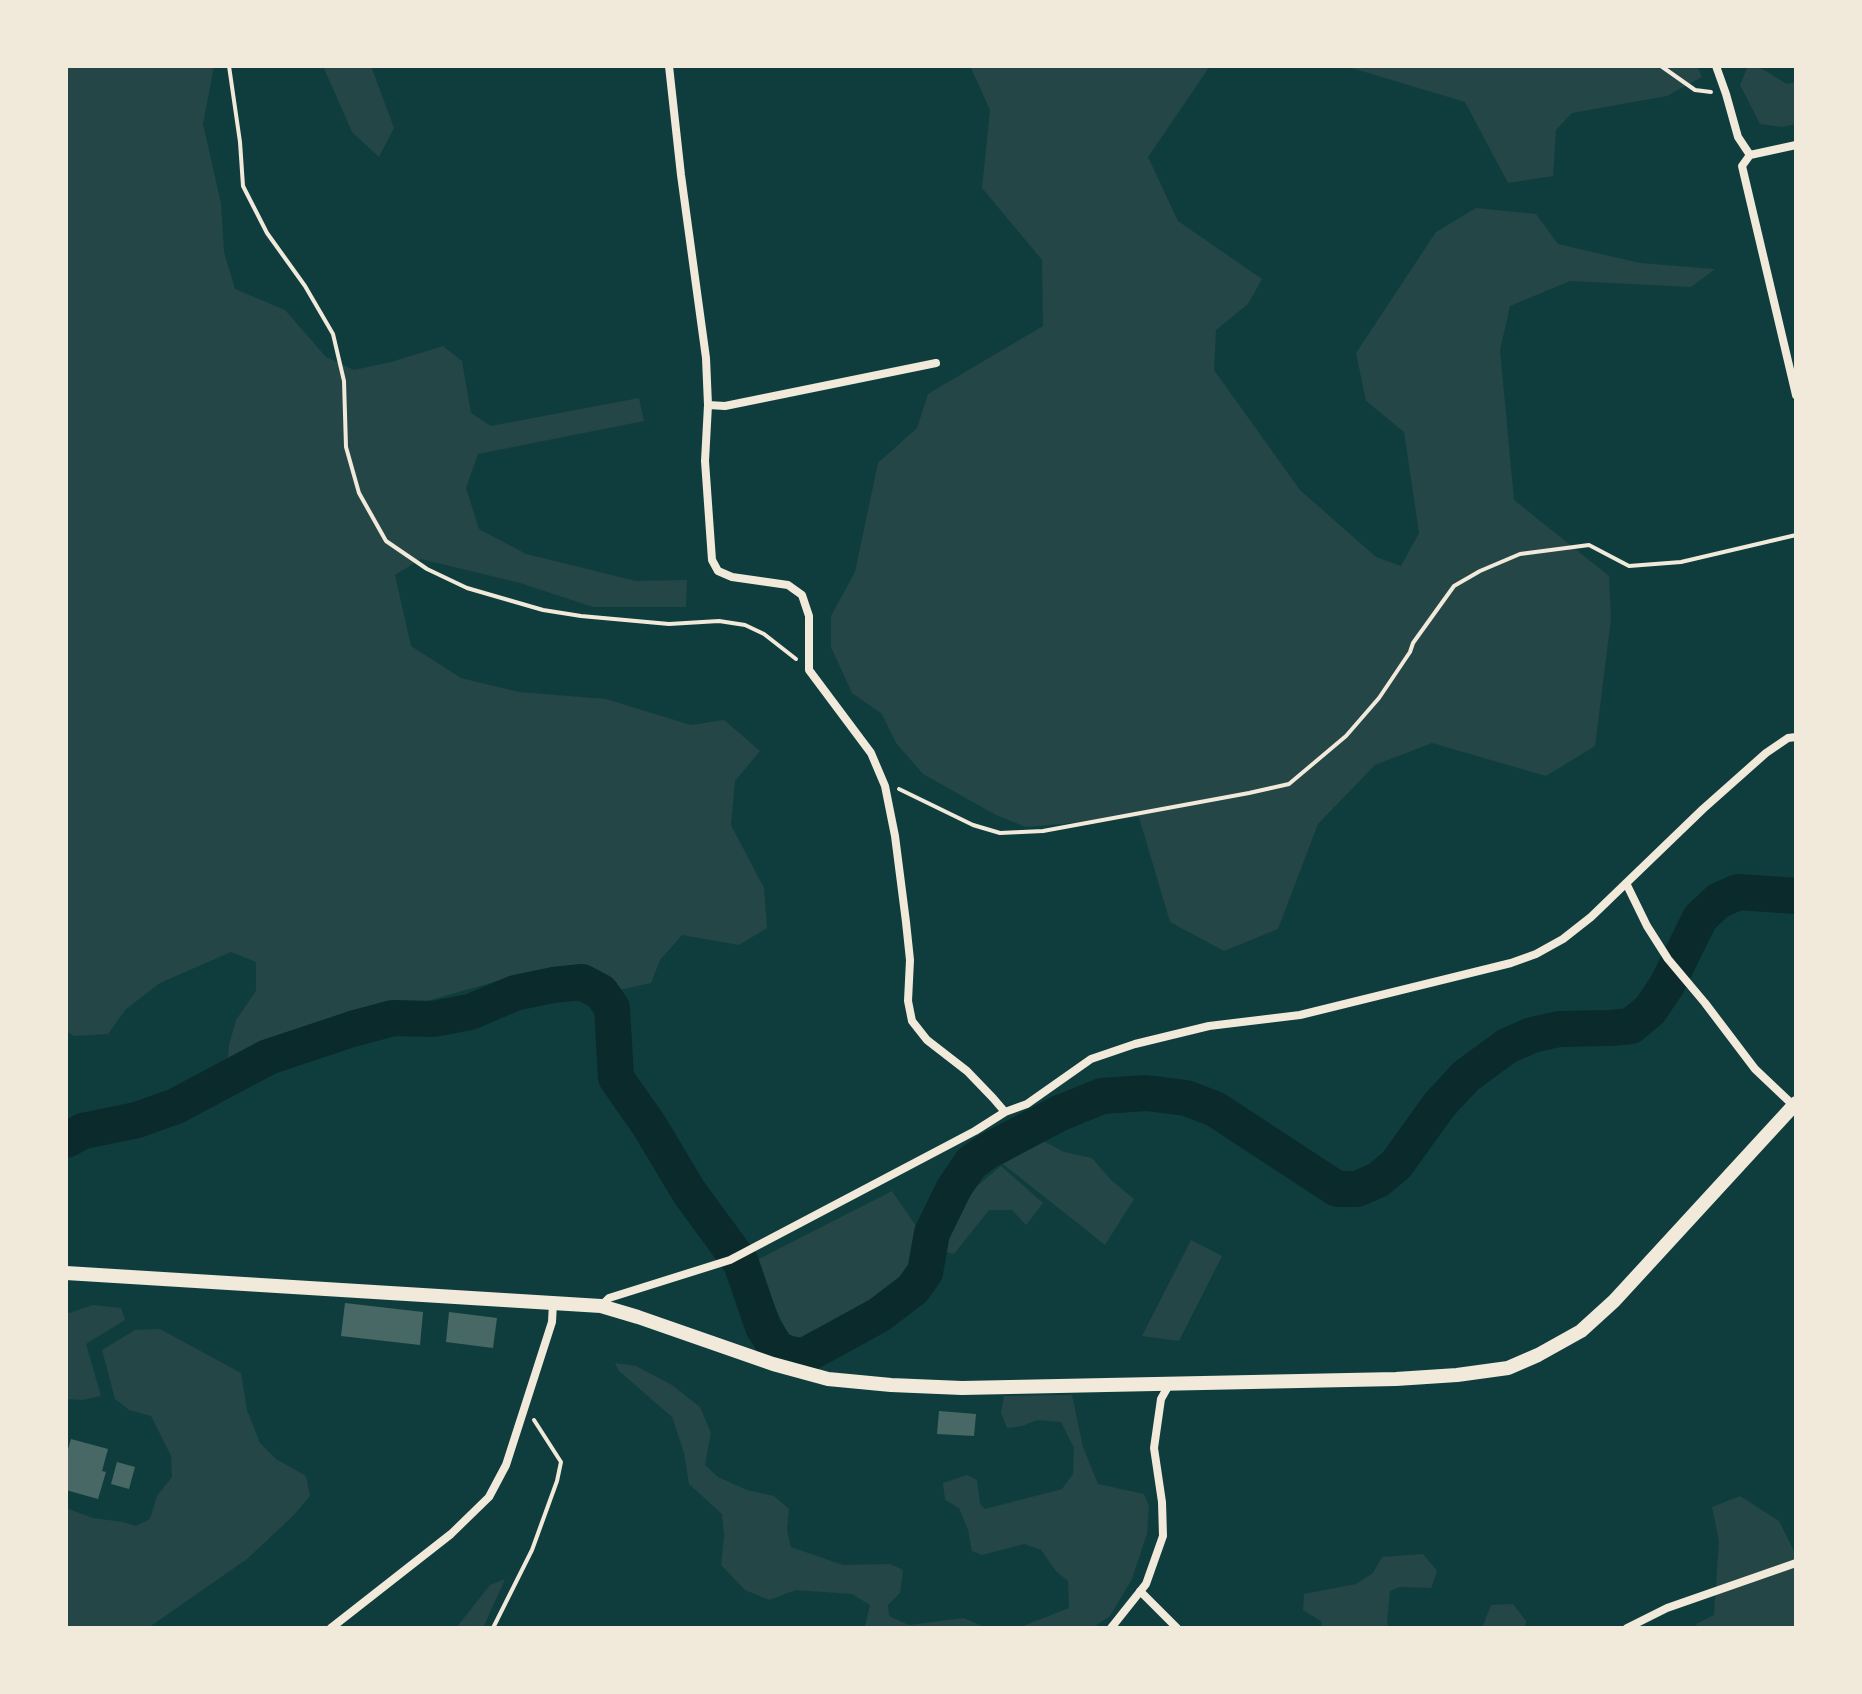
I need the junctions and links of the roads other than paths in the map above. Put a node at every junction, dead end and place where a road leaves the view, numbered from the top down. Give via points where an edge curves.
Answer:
1 (669, 66) edge
2 (1716, 66) edge
3 (1796, 145) edge
4 (1750, 155) junction
5 (936, 363) dead end
6 (1796, 395) edge
7 (708, 405) junction
8 (1796, 737) edge
9 (1626, 883) junction
10 (1795, 1104) edge
11 (1005, 1112) junction
12 (66, 1273) edge
13 (553, 1303) junction
14 (601, 1306) junction
15 (1170, 1382) junction
16 (1796, 1563) edge
17 (1140, 1591) junction
18 (331, 1628) edge
19 (1111, 1628) edge
20 (1177, 1628) edge
21 (1627, 1628) edge

1 - 7 street
2 - 4 street via 1738,137
3 - 4 street
4 - 6 street via 1742,166
5 - 7 street via 725,406
7 - 11 street via 705,461 712,560 718,571 732,577 788,585 802,595 809,616 809,670 871,753 885,786 906,922 912,1021
8 - 9 street via 1766,753
9 - 10 street via 1668,959 1755,1069
9 - 11 street via 1591,917 1536,954 1300,1015 1209,1026 1135,1044 1091,1059 1027,1104
10 - 15 main road via 1614,1301 1581,1331 1538,1355 1508,1368 1457,1375
11 - 14 street via 730,1260 609,1298
12 - 13 main road
13 - 14 main road
13 - 18 street via 552,1322 506,1465 489,1497 451,1534
14 - 15 main road via 828,1379 962,1388
15 - 17 street via 1161,1399 1154,1448 1163,1536
16 - 21 street via 1667,1608
17 - 19 street
17 - 20 street

